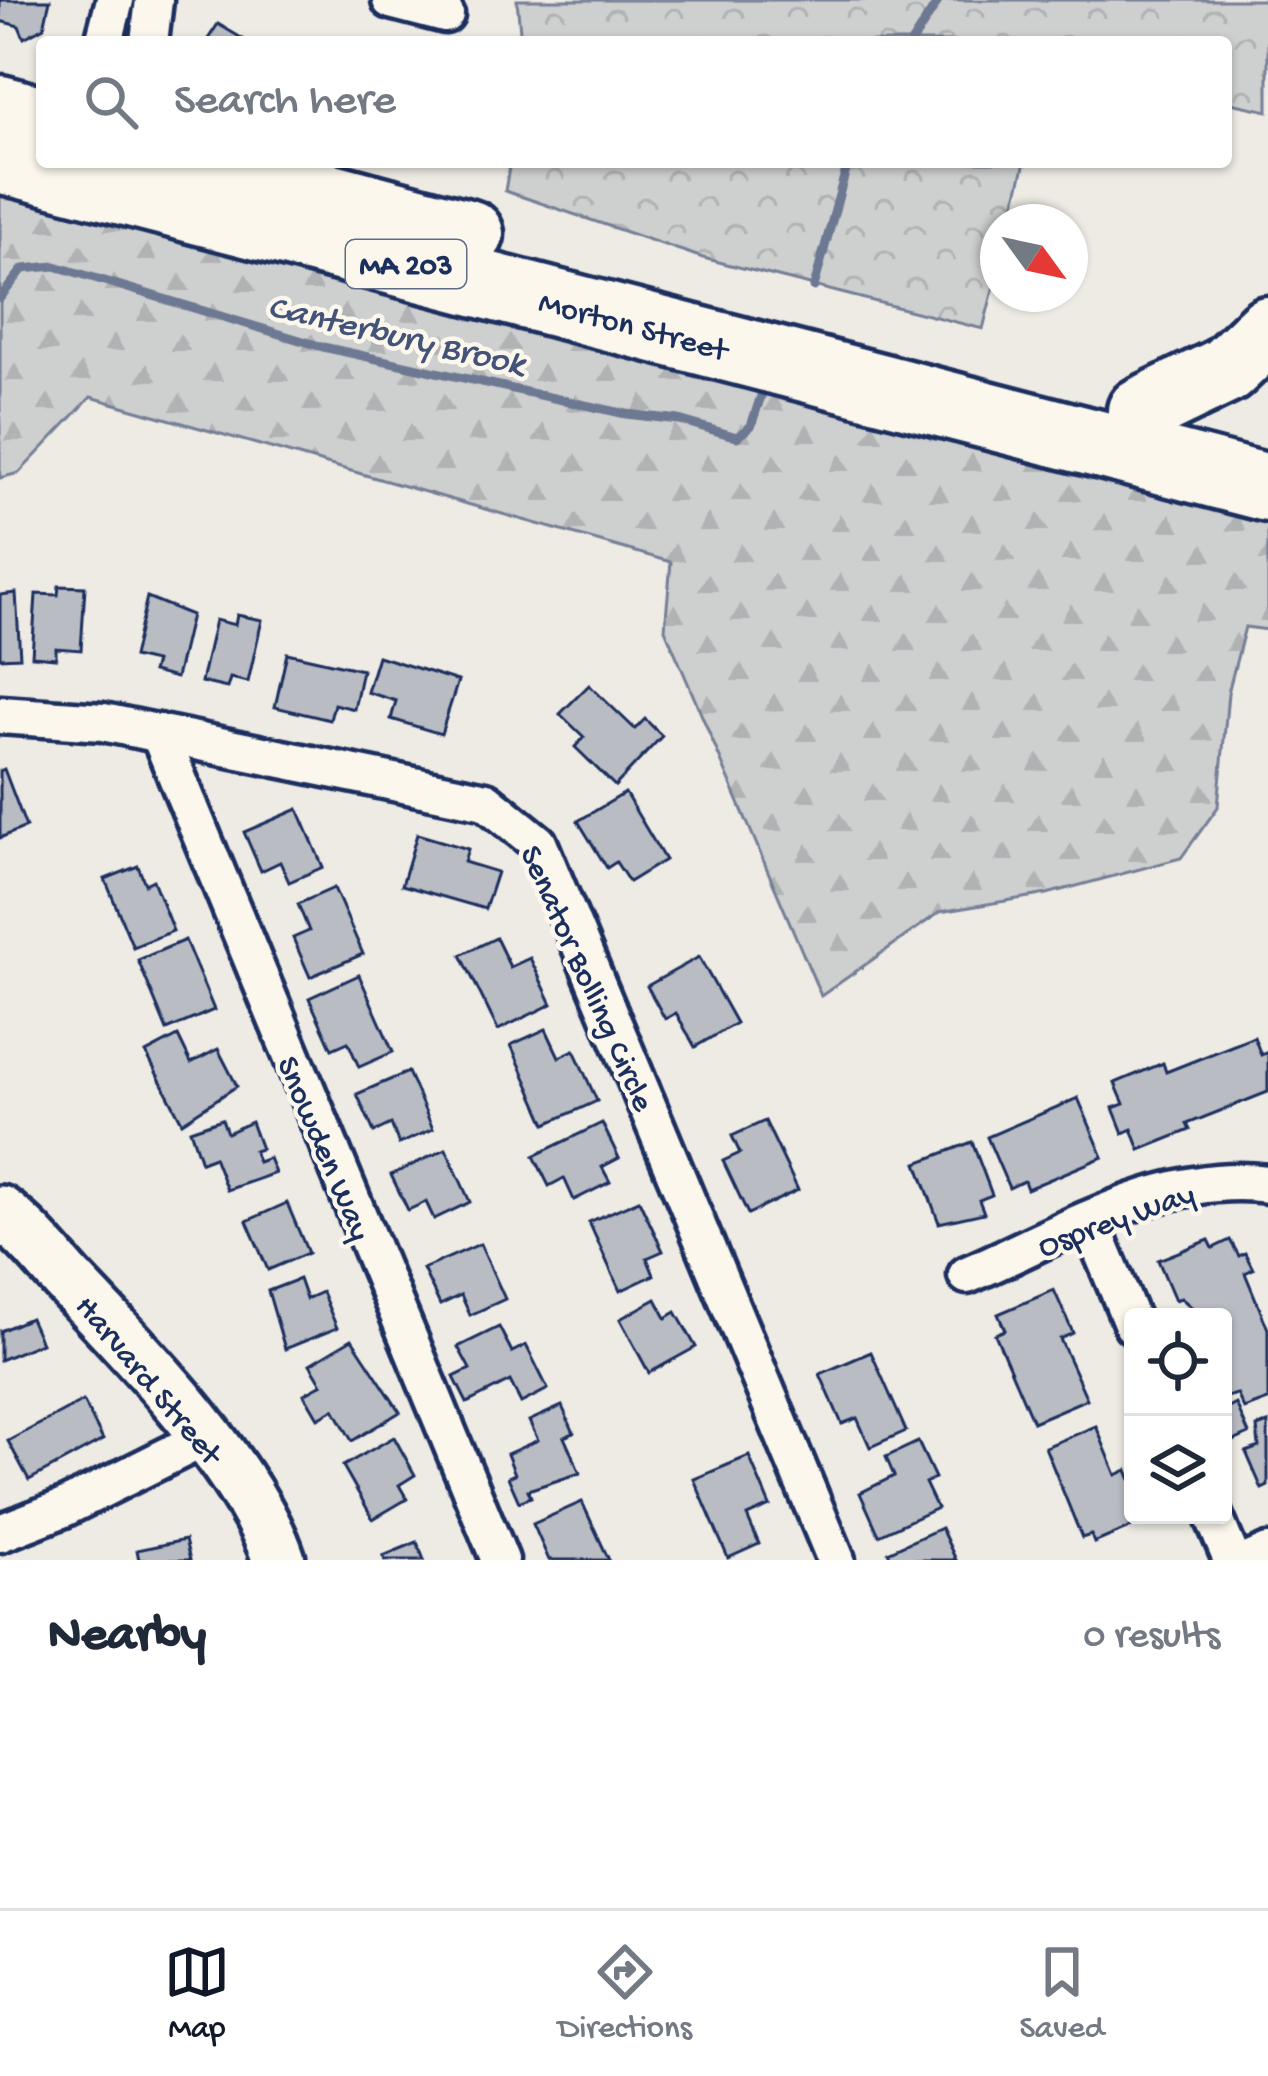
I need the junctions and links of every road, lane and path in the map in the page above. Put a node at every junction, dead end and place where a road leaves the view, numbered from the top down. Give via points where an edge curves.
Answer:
1 (115, 0) edge
2 (154, 0) edge
3 (391, 0) edge
4 (445, 14) dead end
5 (106, 36) edge
6 (150, 36) edge
7 (0, 109) edge
8 (36, 131) edge
9 (0, 158) edge
10 (36, 160) edge
11 (110, 168) edge
12 (223, 168) edge
13 (1268, 330) edge
14 (1141, 411) junction
15 (1268, 445) edge
16 (1268, 488) edge
17 (0, 715) edge
18 (158, 733) junction
19 (1268, 1184) edge
20 (0, 1212) edge
21 (1090, 1222) junction
22 (968, 1275) dead end
23 (1126, 1308) edge
24 (204, 1438) junction
25 (1217, 1524) edge
26 (0, 1533) edge
27 (1268, 1553) edge
28 (279, 1560) edge
29 (500, 1560) edge
30 (836, 1560) edge
31 (1232, 1560) edge
32 (1252, 1560) edge

1 - 5 street
2 - 6 street
3 - 4 street
7 - 8 highway, Morton Street / MA 203
9 - 10 highway, Morton Street / MA 203
11 - 16 highway, Morton Street / MA 203
12 - 14 highway, Morton Street / MA 203
13 - 14 highway via 1226,370
14 - 15 highway, Morton Street / MA 203
17 - 18 street, Senator Bolling Circle via 57,715
18 - 29 street, Snowden Way
18 - 30 street, Senator Bolling Circle via 486,801 538,842
19 - 21 street, Osprey Way via 1196,1184
20 - 24 main road, Harvard Street via 121,1336
21 - 22 street, Osprey Way
21 - 23 street
24 - 26 street
24 - 28 main road, Harvard Street via 249,1496
25 - 31 street
27 - 32 street

